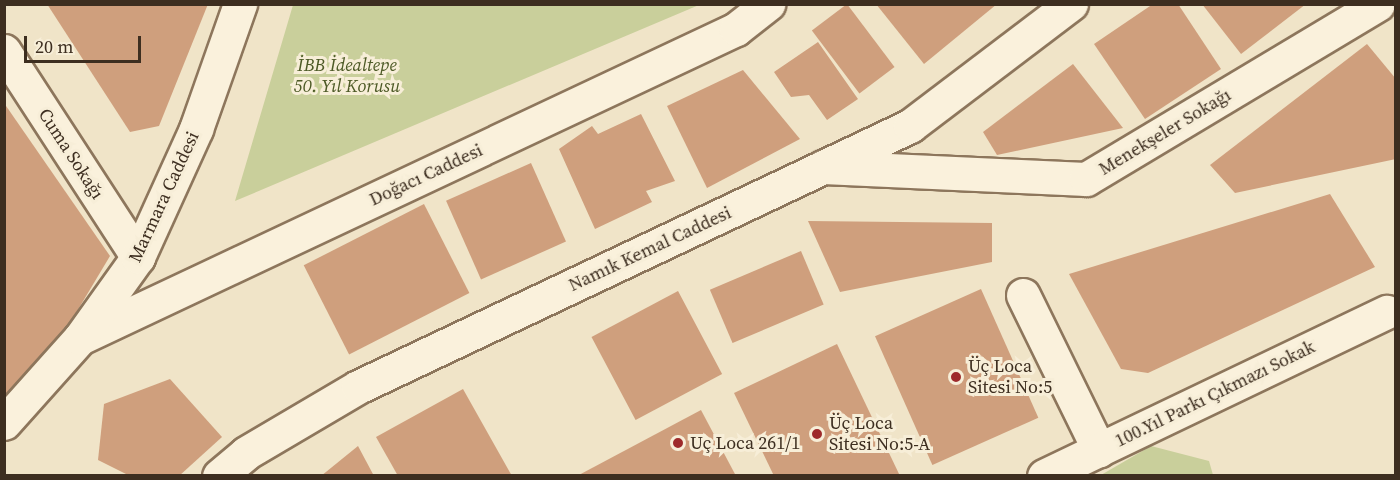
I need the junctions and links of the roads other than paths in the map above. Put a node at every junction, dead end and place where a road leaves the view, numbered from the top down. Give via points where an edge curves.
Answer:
1 (240, 4) edge
2 (768, 4) edge
3 (1071, 4) edge
4 (1378, 4) edge
5 (4, 51) edge
6 (823, 167) junction
7 (138, 257) junction
8 (1023, 295) dead end
9 (1387, 312) dead end
10 (80, 339) junction
11 (4, 423) edge
12 (1099, 450) junction
13 (219, 476) edge
14 (1044, 476) edge

1 - 7 street, Marmara Caddesi via 196,129
2 - 10 street, Doğacı Caddesi via 736,29
3 - 6 street, Namık Kemal Caddesi via 910,126
4 - 6 street, Menekşeler Sokağı via 1086,179
5 - 7 street, Cuma Sokağı
6 - 13 street, Namık Kemal Caddesi via 358,387 246,453
7 - 10 street, Marmara Caddesi
8 - 12 street
9 - 12 street, 100.Yıl Parkı Çıkmazı Sokak
10 - 11 street, Marmara Caddesi
12 - 14 street, 100.Yıl Parkı Çıkmazı Sokak

